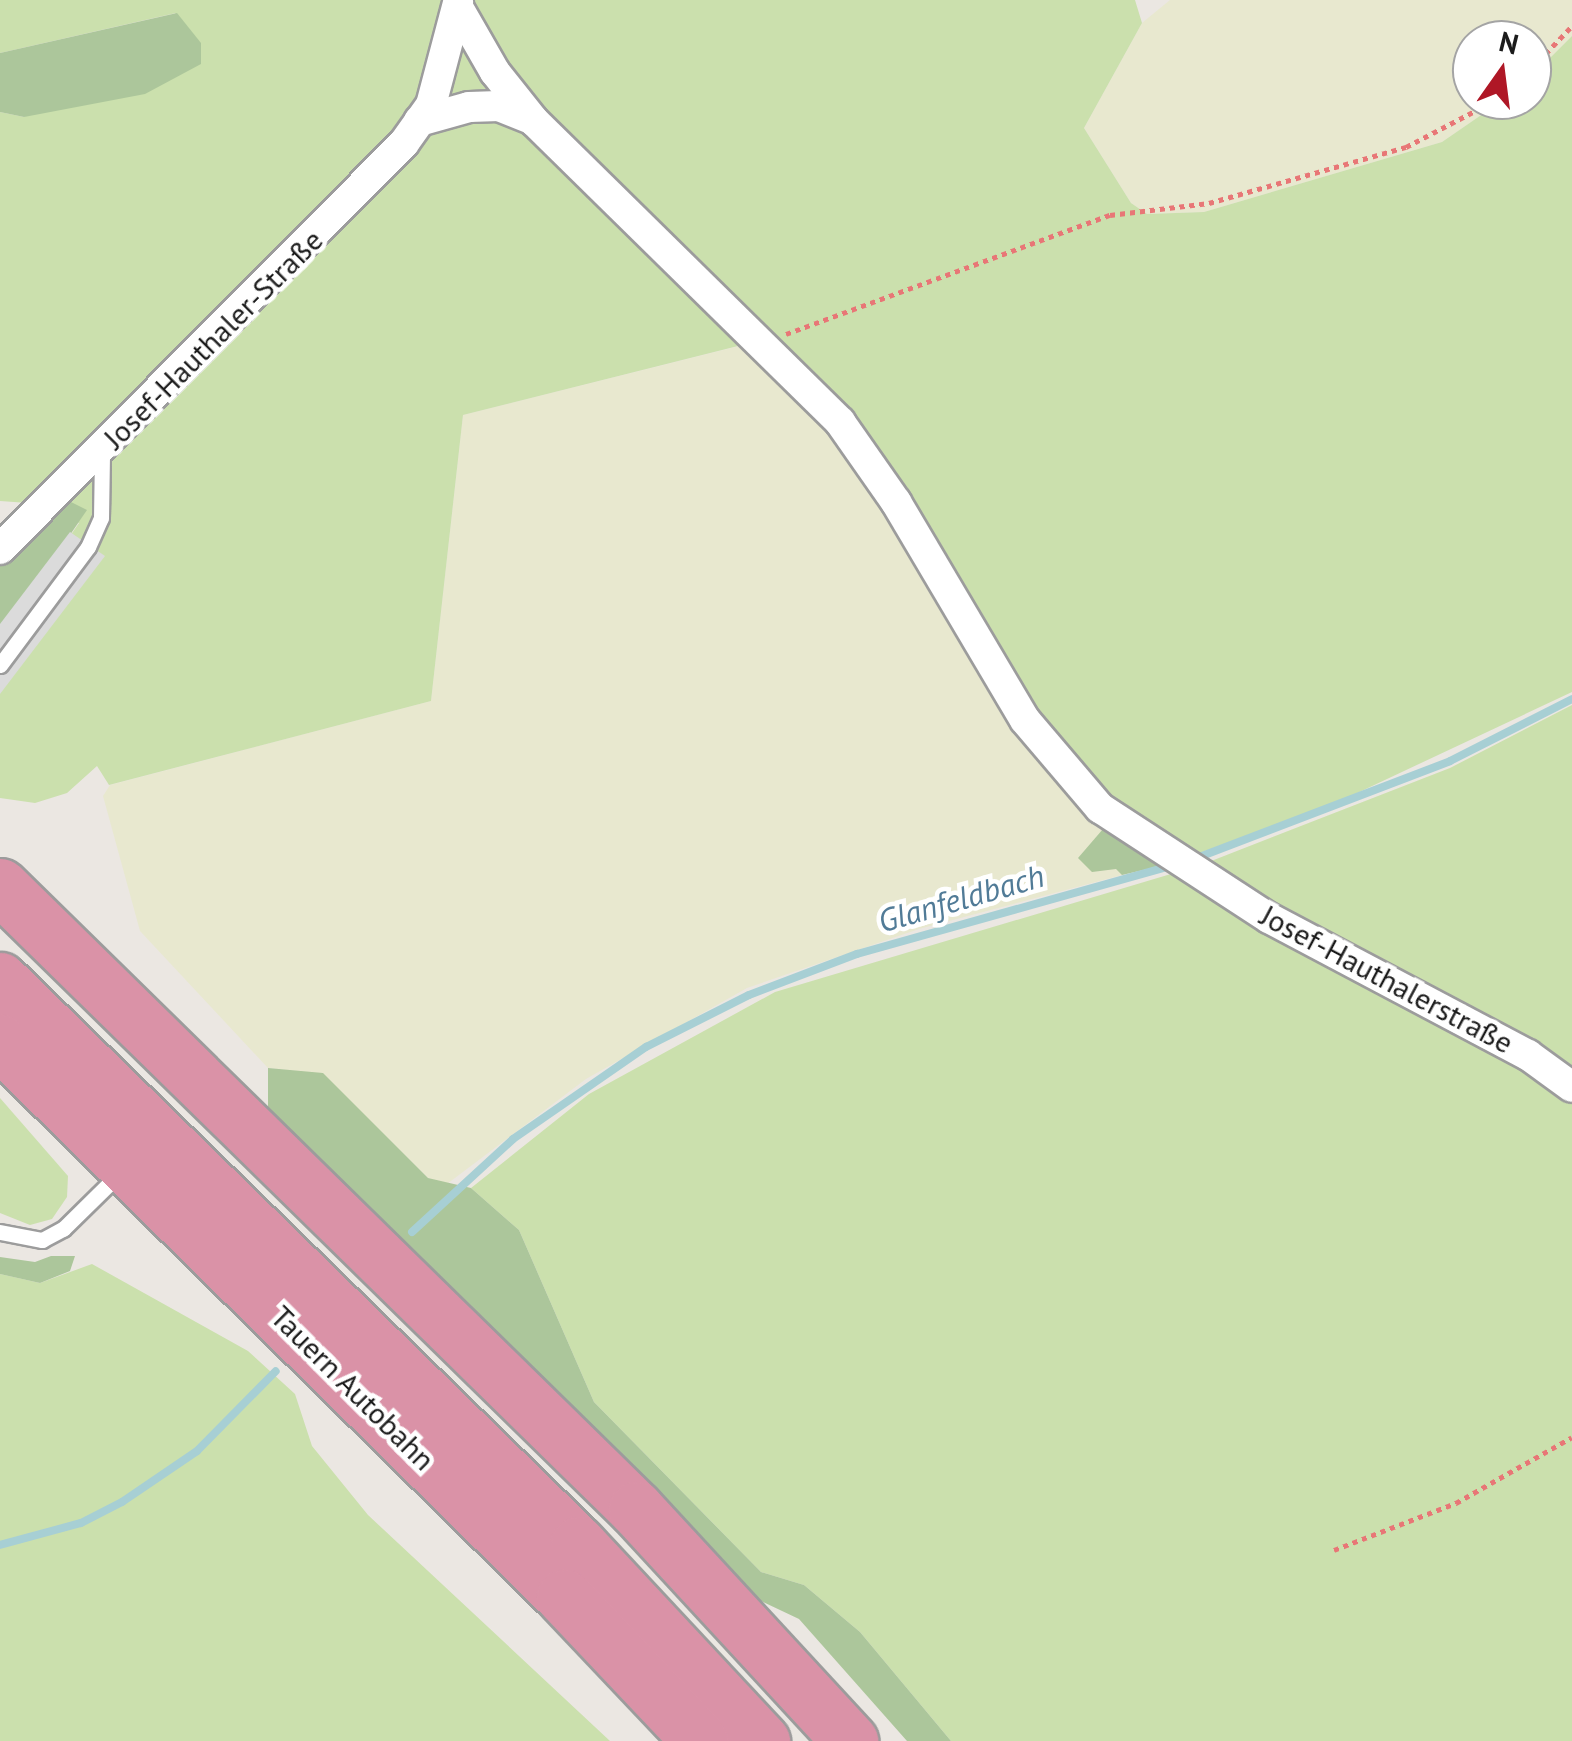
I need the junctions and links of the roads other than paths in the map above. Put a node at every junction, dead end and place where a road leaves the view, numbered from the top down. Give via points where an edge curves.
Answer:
1 (459, 5) edge
2 (534, 121) junction
3 (419, 122) junction
4 (102, 450) junction
5 (4, 540) edge
6 (0, 665) edge
7 (0, 886) edge
8 (0, 980) edge
9 (0, 1042) edge
10 (1572, 1087) edge
11 (126, 1166) junction
12 (0, 1232) edge
13 (700, 1741) edge
14 (762, 1741) edge
15 (850, 1741) edge

1 - 2 street, Josef-Hauthalerstraße via 495,72
1 - 3 street, Josef-Hauthaler-Straße via 446,64
2 - 3 street, Josef-Hauthaler-Straße via 499,106 469,106
2 - 10 street, Josef-Hauthalerstraße via 764,342 863,453 1051,756 1100,808 1198,876 1528,1054
3 - 4 street, Josef-Hauthaler-Straße via 276,279
4 - 5 street, Josef-Hauthaler-Straße
4 - 6 lane via 101,518 88,547
7 - 15 highway via 622,1495
8 - 14 highway via 578,1544
9 - 11 highway, Tauern Autobahn
11 - 12 lane via 62,1230 42,1240
11 - 13 highway, Tauern Autobahn via 564,1596

